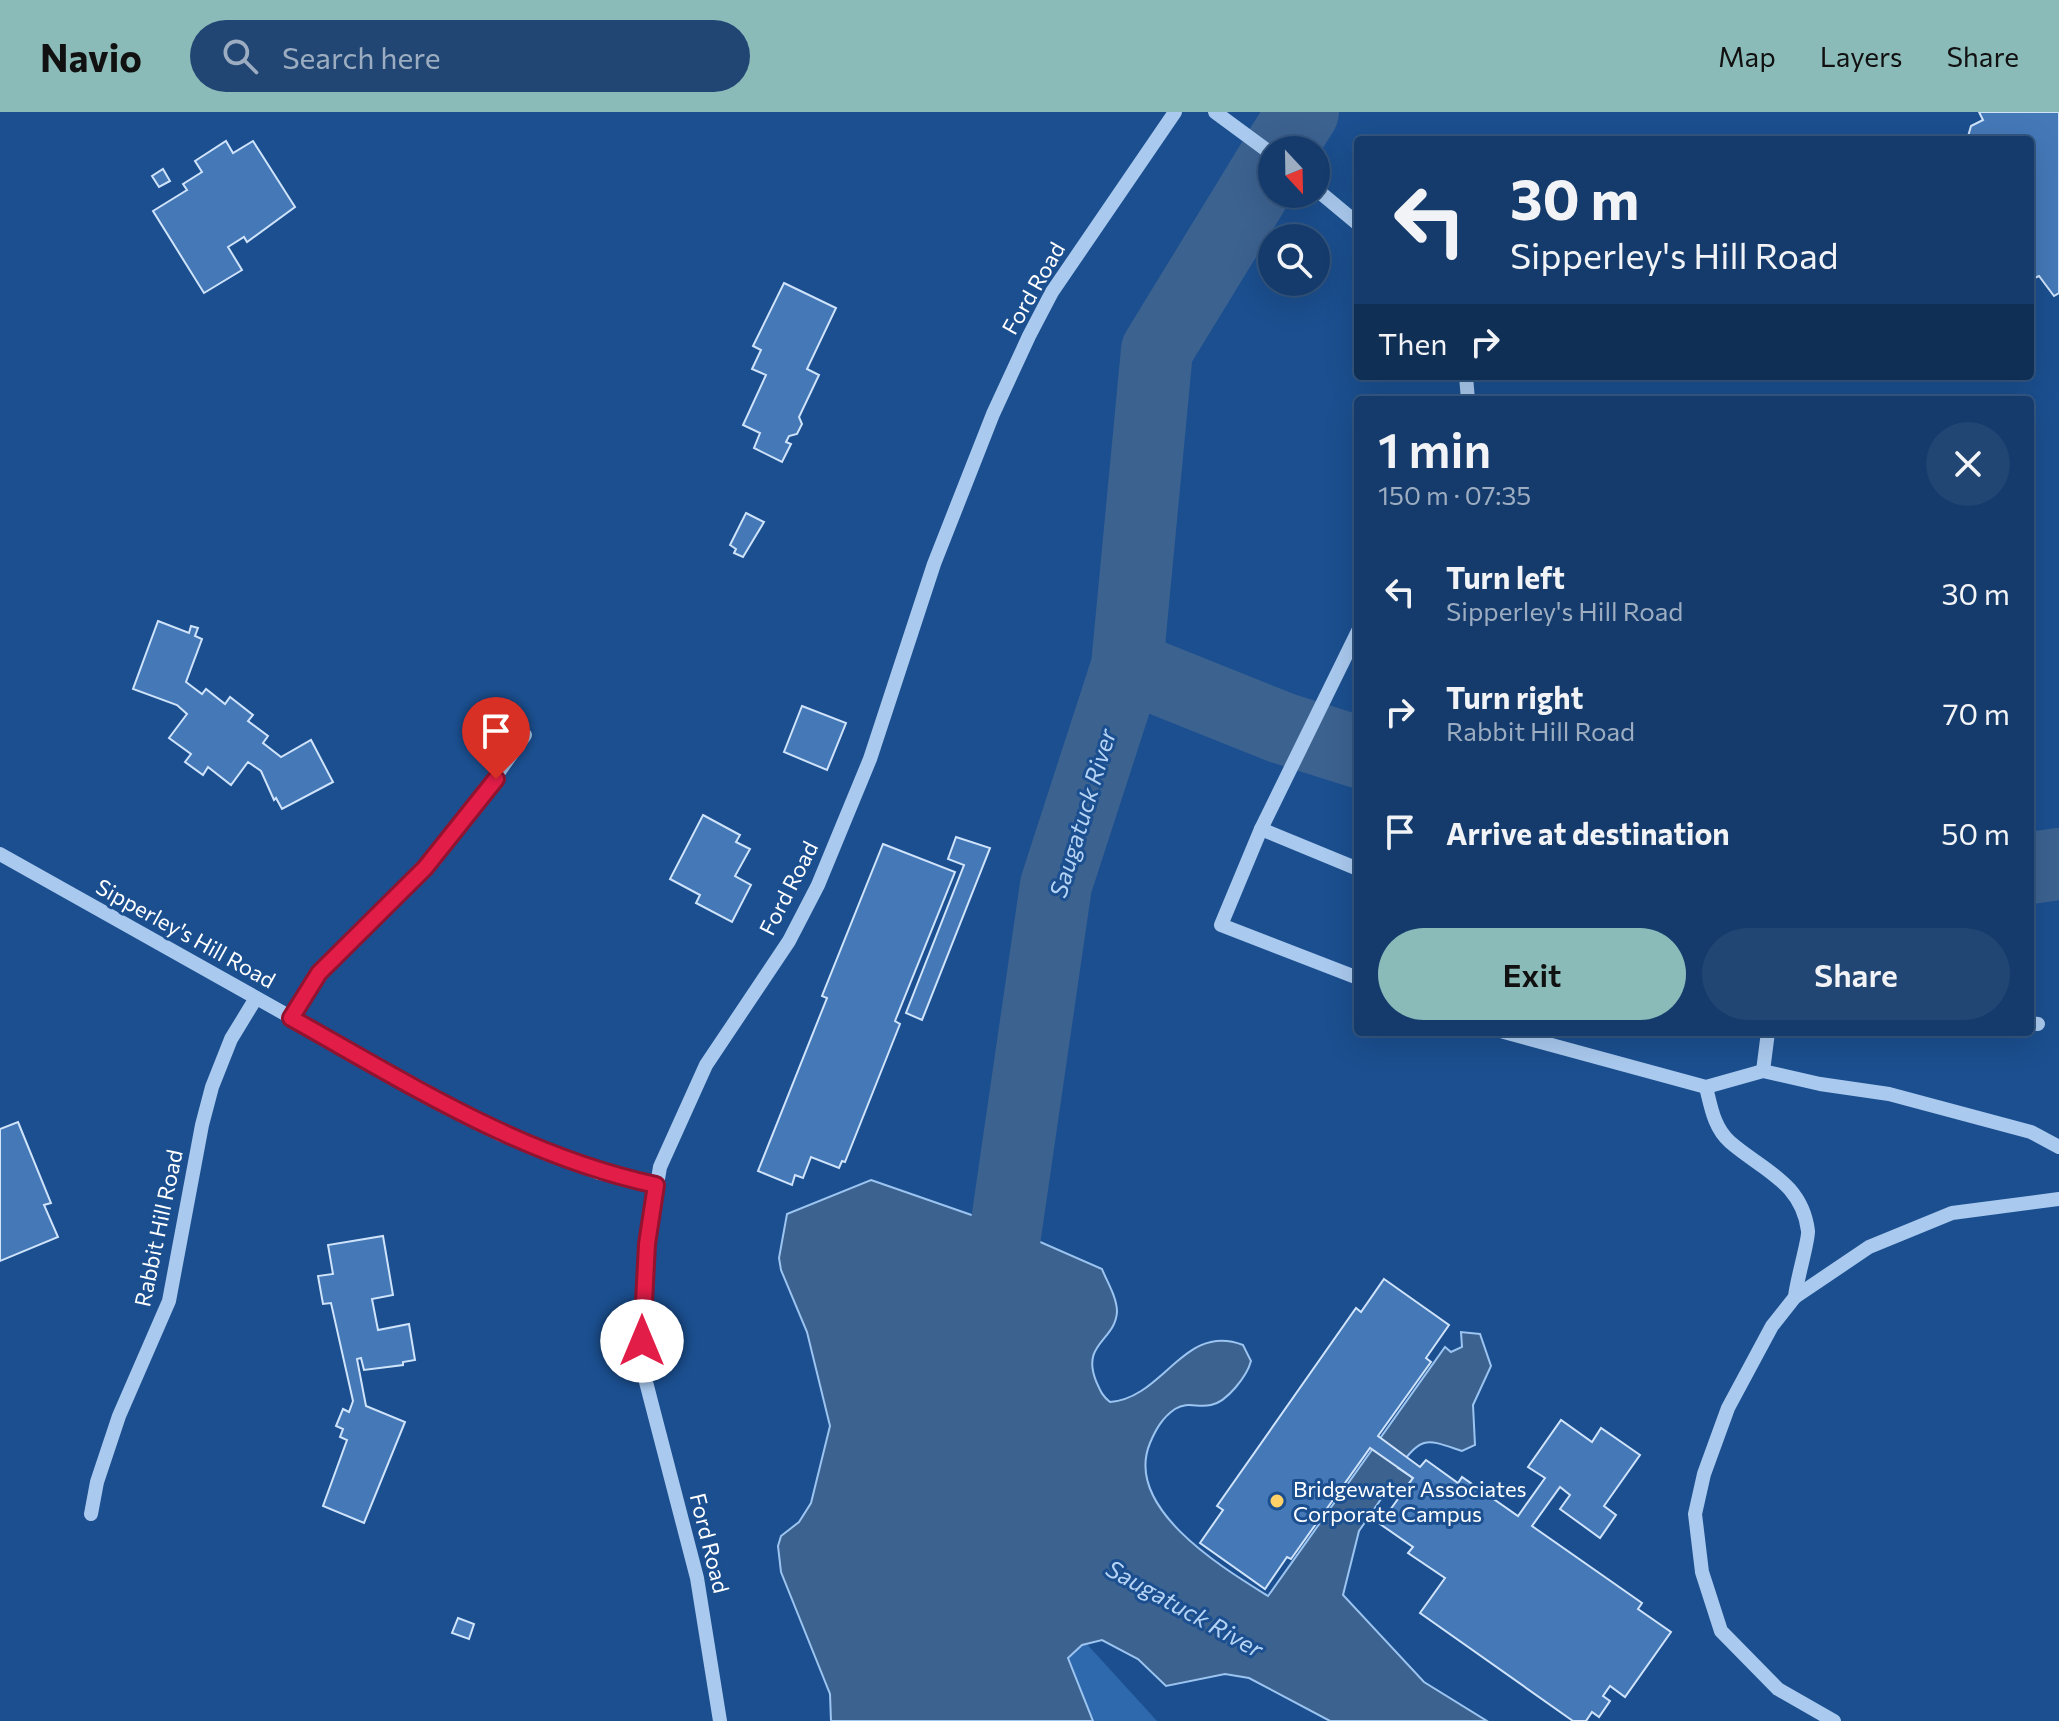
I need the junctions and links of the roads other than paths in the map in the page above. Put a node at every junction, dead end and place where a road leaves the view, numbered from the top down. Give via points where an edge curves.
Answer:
1 (1175, 112) edge
2 (1215, 112) edge
3 (1258, 143) edge
4 (1330, 200) edge
5 (1354, 221) edge
6 (1354, 639) edge
7 (525, 735) dead end
8 (1261, 829) junction
9 (0, 854) edge
10 (1354, 867) edge
11 (1354, 976) edge
12 (256, 998) junction
13 (291, 1018) junction
14 (1519, 1036) edge
15 (1767, 1036) edge
16 (1763, 1071) junction
17 (1706, 1087) junction
18 (2059, 1147) edge
19 (656, 1185) junction
20 (2059, 1199) edge
21 (1795, 1297) junction
22 (91, 1514) dead end
23 (720, 1721) edge
24 (1834, 1721) edge

1 - 19 street, Ford Road via 1052,292 1029,336 934,564 870,759 818,885 789,941 706,1065 674,1131
2 - 3 street
4 - 5 street
6 - 8 street
7 - 13 street via 459,828 319,973
8 - 10 street
8 - 11 street via 1221,925
9 - 12 street, Sipperley's Hill Road
12 - 13 street, Sipperley's Hill Road
12 - 22 street, Rabbit Hill Road via 231,1039 212,1087 169,1301 119,1416
13 - 19 street, Sipperley's Hill Road via 499,1134 599,1173
14 - 17 street
15 - 16 street
16 - 17 street
16 - 18 street via 1903,1098 2031,1132
17 - 21 street via 1713,1120 1729,1142 1782,1180 1801,1205 1809,1234
19 - 23 street, Ford Road via 643,1297 646,1382 697,1578
20 - 21 street via 1952,1213 1869,1247
21 - 24 street via 1772,1326 1728,1408 1695,1514 1702,1572 1721,1631 1778,1689

